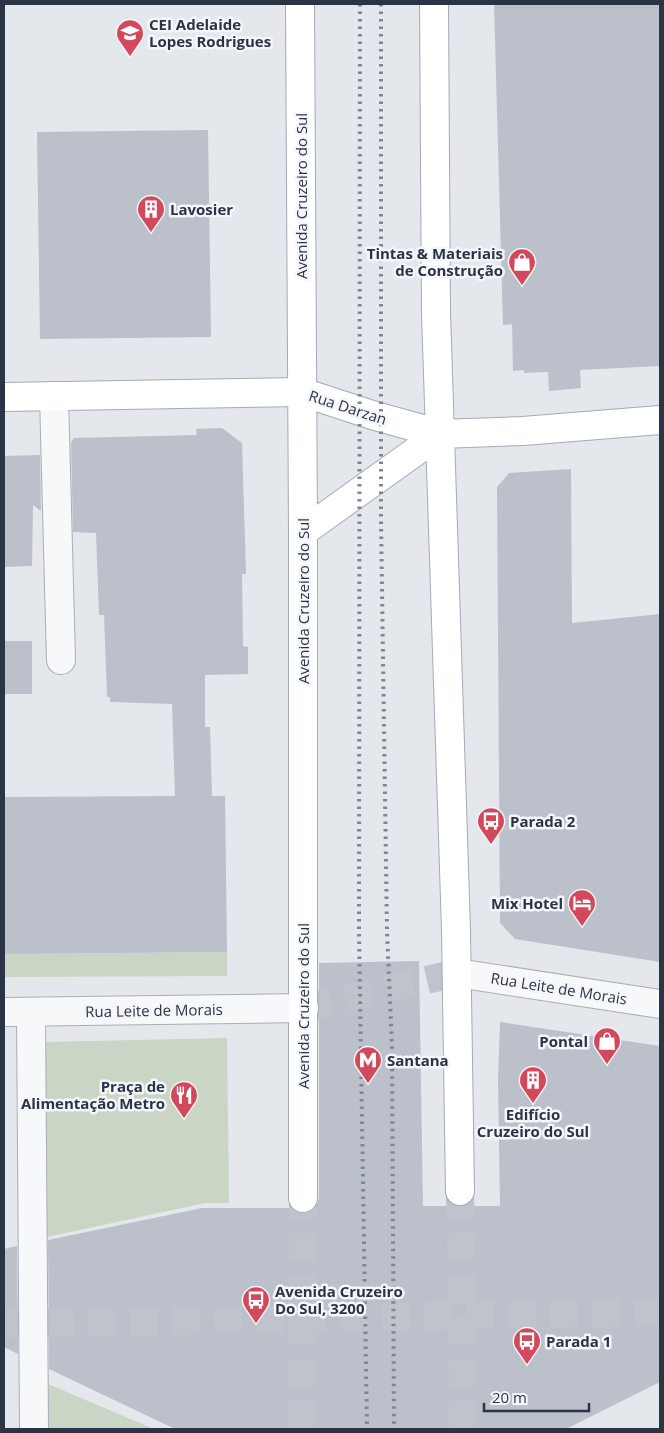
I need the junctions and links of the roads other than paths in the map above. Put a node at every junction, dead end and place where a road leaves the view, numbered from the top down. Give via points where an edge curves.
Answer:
1 (300, 4) edge
2 (434, 4) edge
3 (302, 392) junction
4 (4, 396) edge
5 (54, 396) junction
6 (660, 420) edge
7 (440, 434) junction
8 (303, 532) junction
9 (61, 660) dead end
10 (457, 973) junction
11 (660, 1004) edge
12 (304, 1008) junction
13 (4, 1012) edge
14 (31, 1012) junction
15 (460, 1191) tunnel mouth
16 (303, 1198) tunnel mouth
17 (34, 1429) edge

1 - 3 main road, Avenida Cruzeiro do Sul
2 - 7 main road
3 - 5 main road, Rua Darzan
3 - 7 main road, Rua Darzan
3 - 8 main road, Avenida Cruzeiro do Sul
4 - 5 main road, Rua Darzan
5 - 9 street
6 - 7 main road, Rua Darzan
7 - 8 main road
7 - 10 main road
8 - 12 main road, Avenida Cruzeiro do Sul
10 - 11 street, Rua Leite de Morais
10 - 15 main road
12 - 14 street, Rua Leite de Morais
12 - 16 main road, Avenida Cruzeiro do Sul
13 - 14 street, Rua Leite de Morais
14 - 17 street

